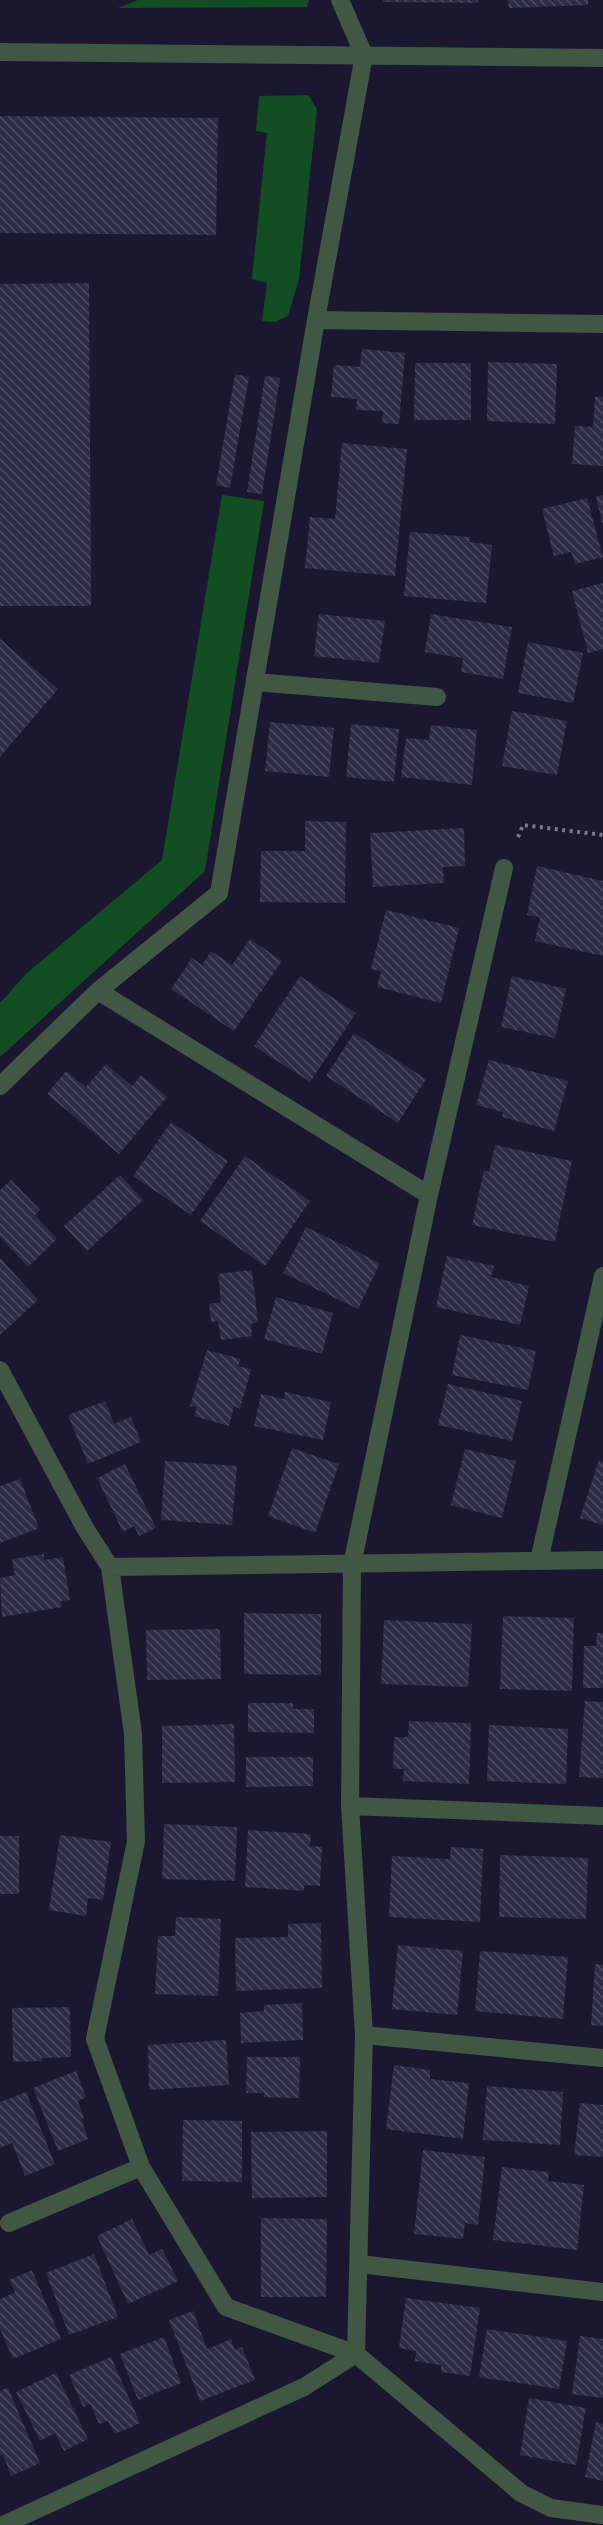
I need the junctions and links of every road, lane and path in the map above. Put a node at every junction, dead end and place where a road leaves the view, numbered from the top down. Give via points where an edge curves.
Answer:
1 (340, 0) edge
2 (0, 52) edge
3 (364, 55) junction
4 (603, 58) edge
5 (316, 320) junction
6 (603, 324) edge
7 (255, 682) junction
8 (437, 698) dead end
9 (603, 835) edge
10 (504, 868) joint
11 (98, 991) junction
12 (0, 1086) edge
13 (429, 1195) junction
14 (603, 1276) edge
15 (0, 1370) edge
16 (603, 1560) edge
17 (539, 1561) junction
18 (352, 1565) junction
19 (110, 1567) junction
20 (350, 1806) junction
21 (603, 1816) edge
22 (364, 2035) junction
23 (603, 2058) edge
24 (141, 2167) junction
25 (9, 2223) dead end
26 (359, 2264) junction
27 (603, 2292) edge
28 (356, 2354) junction
29 (603, 2515) edge
30 (3, 2525) edge

1 - 3 street
2 - 3 street
3 - 4 street
3 - 5 street
5 - 6 street
5 - 7 street
7 - 8 street
7 - 11 street via 219,893
9 - 10 path via 523,825
10 - 13 street
11 - 12 street
11 - 13 street
13 - 18 street
14 - 17 street
15 - 19 street
16 - 17 street
17 - 18 street
18 - 19 street
18 - 20 street
19 - 24 street via 133,1734 136,1841 95,2039
20 - 21 street
20 - 22 street
22 - 23 street
22 - 26 street
24 - 25 street
24 - 28 street via 226,2307
26 - 27 street
26 - 28 street
28 - 29 street via 521,2493 551,2508
28 - 30 street via 303,2387

